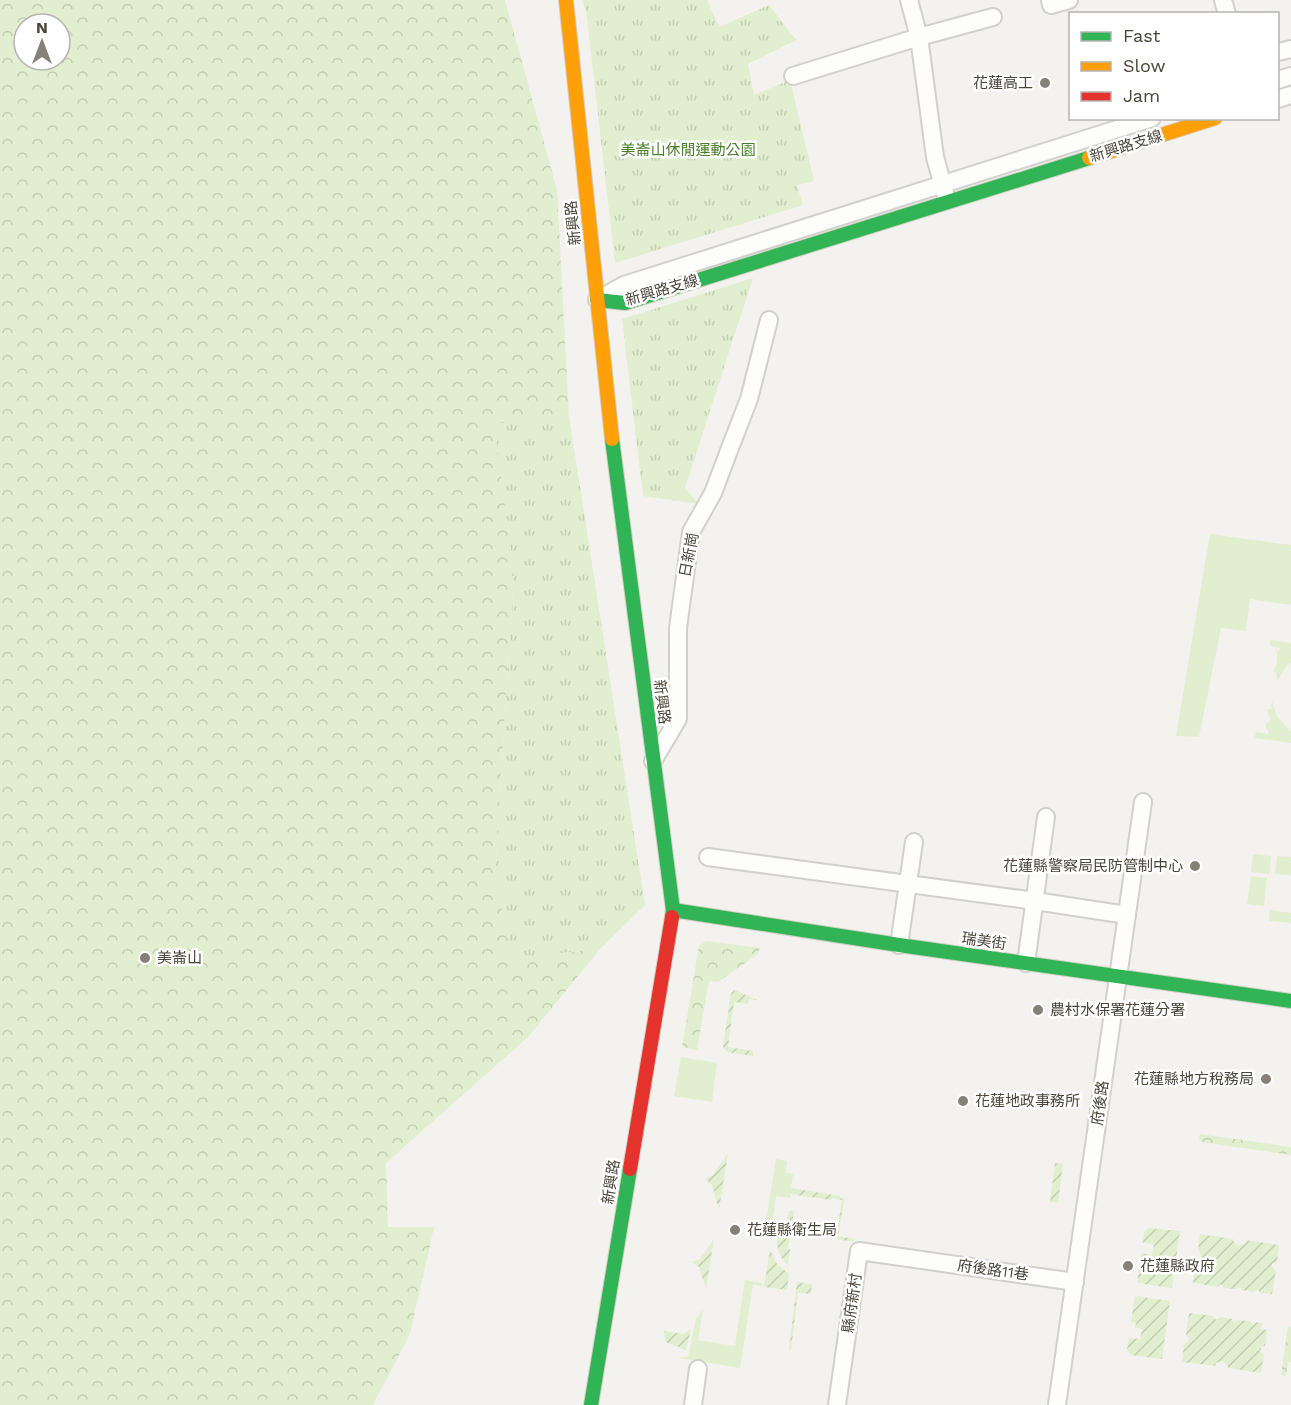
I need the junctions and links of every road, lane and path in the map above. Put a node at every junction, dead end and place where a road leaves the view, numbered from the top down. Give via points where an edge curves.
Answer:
1 (566, 0) edge
2 (909, 0) edge
3 (1050, 0) edge
4 (1069, 0) edge
5 (993, 17) dead end
6 (919, 37) junction
7 (793, 76) dead end
8 (1146, 120) edge
9 (1209, 120) edge
10 (942, 183) junction
11 (948, 202) junction
12 (597, 300) junction
13 (769, 320) dead end
14 (653, 761) junction
15 (1143, 802) dead end
16 (1046, 817) dead end
17 (914, 842) dead end
18 (708, 857) dead end
19 (907, 884) junction
20 (1035, 901) junction
21 (673, 910) junction
22 (1127, 915) junction
23 (899, 945) junction
24 (1026, 963) junction
25 (1118, 976) junction
26 (1291, 1001) edge
27 (910, 1259) joint
28 (1075, 1282) junction
29 (698, 1369) dead end
30 (591, 1405) edge
31 (693, 1405) edge
32 (837, 1405) edge
33 (1058, 1405) edge

1 - 12 street, 新興路
2 - 6 street
3 - 4 street via 1051,5
5 - 6 street
6 - 7 street
6 - 10 street
8 - 10 street, 新興路支線
9 - 11 street, 新興路支線
10 - 11 street
10 - 12 street, 新興路支線 via 624,285
11 - 12 street, 新興路支線 via 625,303
12 - 14 street, 新興路
13 - 14 street, 日新崗 via 749,399 713,493 691,532 678,628 678,719
14 - 21 street, 新興路
15 - 22 street, 府後路
16 - 20 street
17 - 19 street
18 - 19 street
19 - 20 street
19 - 23 street
20 - 22 street
20 - 24 street
21 - 23 street, 瑞美街
21 - 30 street, 新興路
22 - 25 street, 府後路
23 - 24 street, 瑞美街
24 - 25 street, 瑞美街
25 - 26 street, 瑞美街
25 - 28 street, 府後路
27 - 28 street, 府後路11巷
27 - 32 street, 縣府新村 via 859,1251
28 - 33 street, 府後路
29 - 31 street

